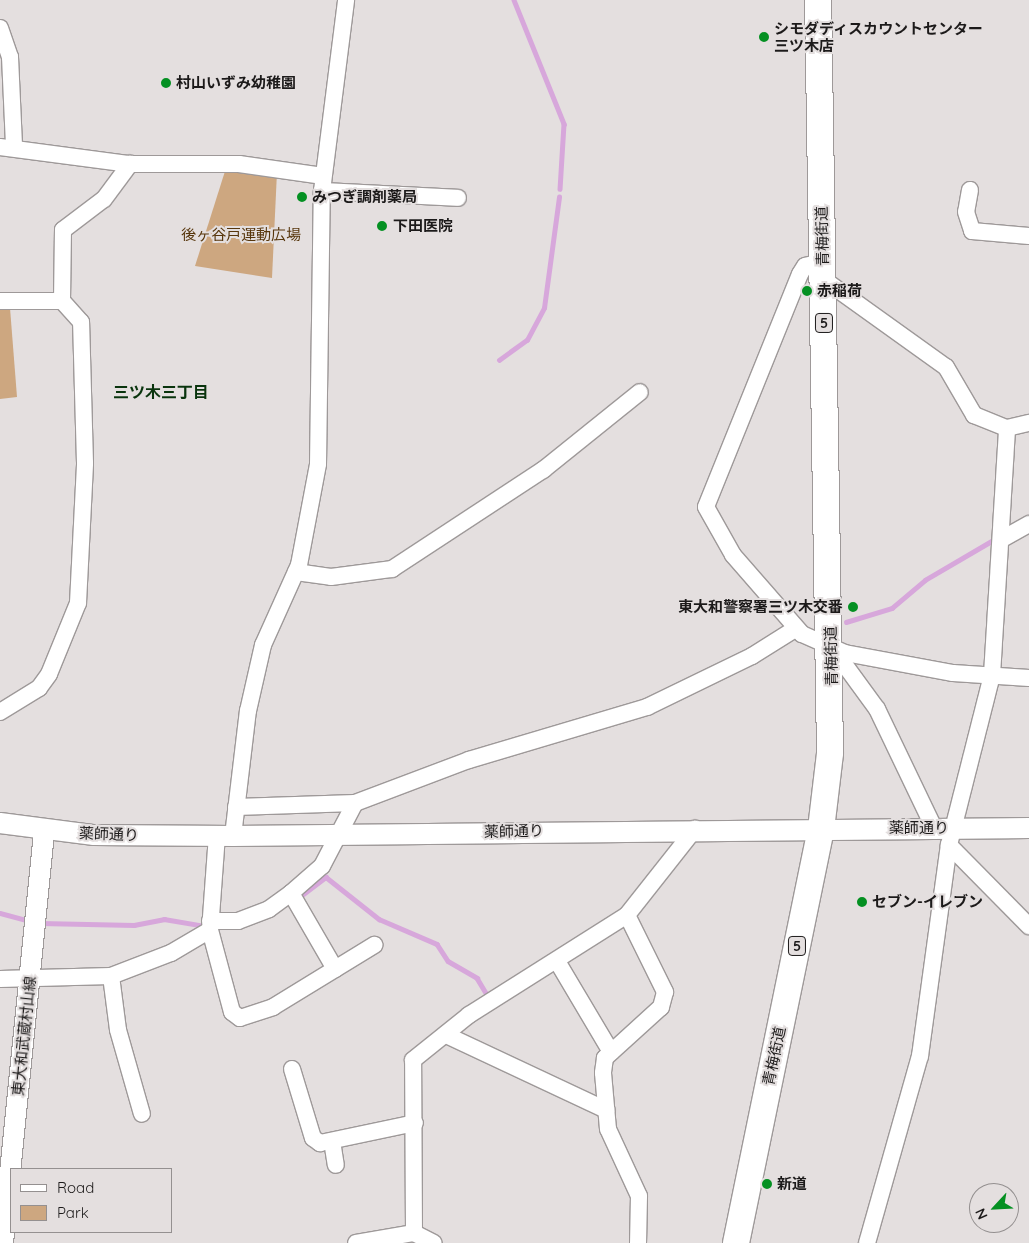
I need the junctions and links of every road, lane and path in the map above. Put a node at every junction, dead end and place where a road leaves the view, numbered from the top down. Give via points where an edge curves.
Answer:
1 (346, 0) edge
2 (818, 0) edge
3 (0, 28) edge
4 (7, 146) edge
5 (130, 164) junction
6 (322, 184) junction
7 (970, 190) dead end
8 (458, 198) dead end
9 (1029, 236) edge
10 (823, 270) junction
11 (0, 301) edge
12 (62, 301) junction
13 (640, 392) dead end
14 (1028, 419) edge
15 (1007, 428) junction
16 (1029, 524) edge
17 (1003, 535) junction
18 (296, 572) junction
19 (795, 629) junction
20 (831, 646) junction
21 (992, 675) junction
22 (1029, 678) edge
23 (0, 712) edge
24 (355, 803) junction
25 (236, 807) junction
26 (0, 823) edge
27 (1029, 828) edge
28 (695, 829) junction
29 (821, 829) junction
30 (44, 830) junction
31 (945, 833) junction
32 (342, 834) junction
33 (225, 836) junction
34 (294, 900) junction
35 (627, 915) junction
36 (1027, 922) edge
37 (210, 926) junction
38 (374, 946) dead end
39 (557, 961) junction
40 (335, 969) junction
41 (111, 976) junction
42 (30, 977) junction
43 (0, 979) edge
44 (446, 1035) junction
45 (611, 1052) junction
46 (292, 1069) dead end
47 (606, 1110) junction
48 (142, 1114) dead end
49 (415, 1123) junction
50 (332, 1141) junction
51 (3, 1155) edge
52 (336, 1165) dead end
53 (414, 1233) junction
54 (3, 1243) edge
55 (356, 1243) edge
56 (434, 1243) edge
57 (638, 1243) edge
58 (736, 1243) edge
59 (867, 1243) edge

1 - 6 street
2 - 10 main road, 青梅街道 / 5
3 - 4 street via 10,57
4 - 5 street
5 - 6 street via 239,164
5 - 12 street via 104,199 63,230
6 - 8 street
6 - 18 street via 322,437
7 - 9 street via 966,212 972,231
10 - 15 street via 946,367 974,415
10 - 19 street via 805,266 800,274 706,507 733,555
10 - 20 main road, 青梅街道 / 5
11 - 12 street
12 - 23 street via 81,322 85,463 78,603 49,674 39,688
13 - 18 street via 550,465 392,569 330,577
14 - 15 street
15 - 17 street
16 - 17 street
17 - 21 street
18 - 25 street via 263,646 248,711
19 - 20 street
19 - 24 street via 752,656 647,707 469,760
20 - 21 street via 845,653 953,673
20 - 29 main road, 青梅街道 / 5 via 830,745
20 - 31 street via 877,709
21 - 22 street
21 - 31 street
24 - 25 street
24 - 32 street
25 - 33 street
26 - 30 street, 薬師通り
27 - 31 street, 薬師通り
28 - 29 street, 薬師通り
28 - 32 street, 薬師通り
28 - 35 street
29 - 31 street, 薬師通り
29 - 58 main road, 青梅街道 / 5
30 - 33 street, 薬師通り via 94,835
30 - 42 street, 東大和武蔵村山線
31 - 36 street
31 - 59 street via 920,1056
32 - 33 street, 薬師通り
32 - 34 street via 322,866
33 - 37 street
34 - 37 street via 238,921
34 - 40 street
35 - 39 street
35 - 45 street via 665,992 661,1006
37 - 40 street via 232,1012 240,1018 273,1007
37 - 41 street via 170,953
38 - 40 street
39 - 44 street via 469,1015
39 - 45 street
41 - 42 street
41 - 48 street via 118,1030
42 - 43 street
42 - 51 street, 東大和武蔵村山線
44 - 47 street
44 - 49 street via 413,1060
45 - 47 street via 605,1058 603,1073
46 - 50 street via 313,1138 320,1143
47 - 57 street via 608,1129 639,1196
49 - 50 street
49 - 53 street
50 - 52 street
51 - 54 street, 東大和武蔵村山線
53 - 55 street
53 - 56 street

